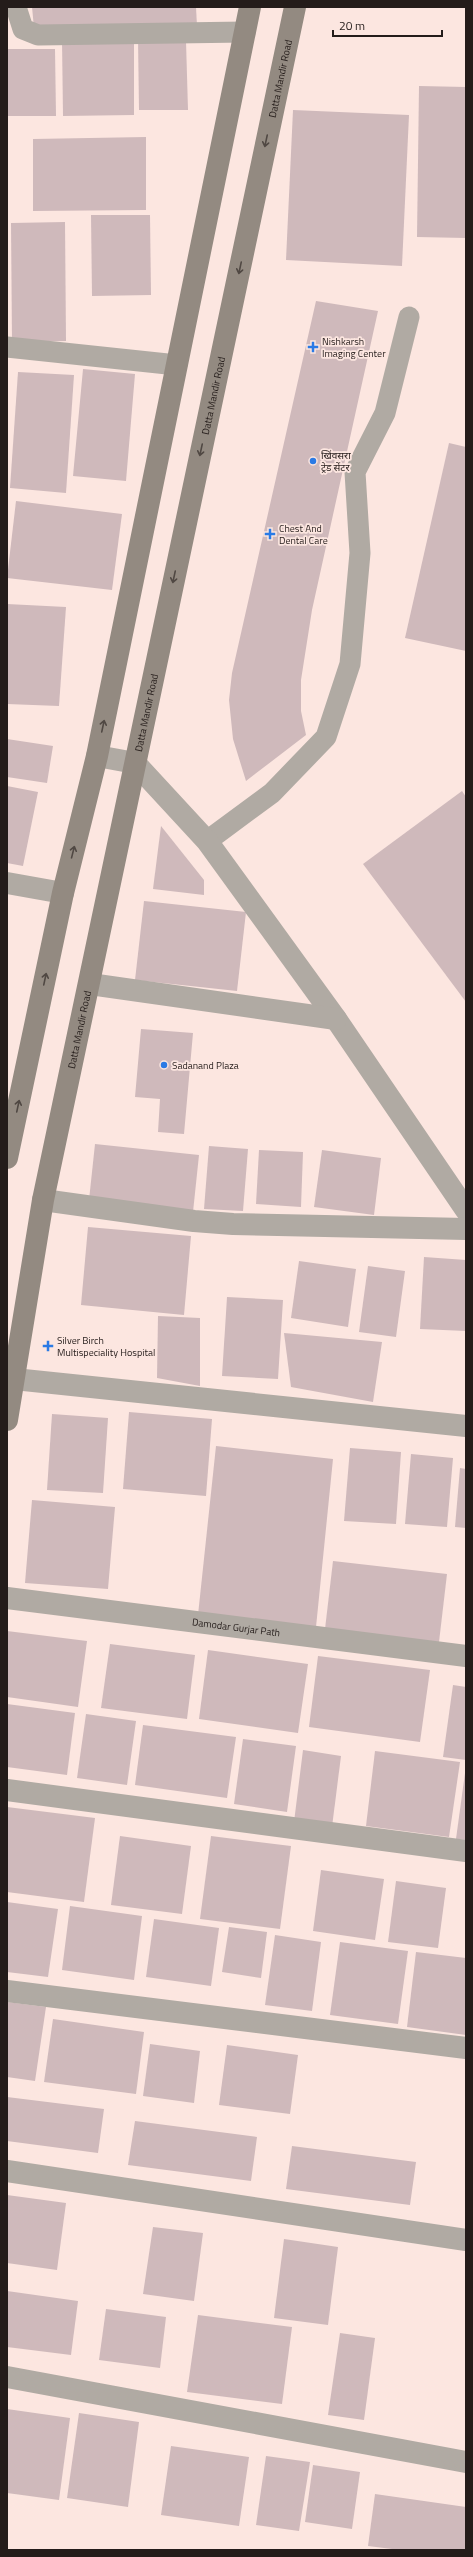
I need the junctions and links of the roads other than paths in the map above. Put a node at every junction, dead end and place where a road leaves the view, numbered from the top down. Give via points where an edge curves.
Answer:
1 (16, 7) edge
2 (250, 7) edge
3 (295, 7) edge
4 (245, 32) junction
5 (409, 317) dead end
6 (7, 347) edge
7 (177, 365) junction
8 (97, 756) junction
9 (135, 763) junction
10 (207, 841) junction
11 (7, 883) edge
12 (63, 893) junction
13 (90, 984) junction
14 (336, 1019) junction
15 (7, 1158) edge
16 (43, 1200) junction
17 (466, 1210) edge
18 (466, 1229) edge
19 (14, 1379) junction
20 (7, 1420) edge
21 (466, 1426) edge
22 (7, 1598) edge
23 (466, 1656) edge
24 (7, 1790) edge
25 (466, 1851) edge
26 (7, 1991) edge
27 (466, 2048) edge
28 (7, 2171) edge
29 (466, 2240) edge
30 (7, 2377) edge
31 (466, 2462) edge

1 - 4 lane via 23,29 38,35
2 - 4 main road
3 -> 9 main road, Datta Mandir Road
4 - 7 main road
5 - 10 lane via 385,413 355,472 360,553 350,664 326,737 272,793
6 - 7 lane
8 -> 7 main road
8 - 9 street
12 -> 8 main road
9 - 10 street
9 - 13 main road, Datta Mandir Road
10 - 14 street
11 - 12 street
15 -> 12 main road
13 - 14 street
13 - 16 main road, Datta Mandir Road
14 - 17 street
16 - 18 street via 233,1224
16 - 19 main road, Datta Mandir Road
19 - 20 main road, Datta Mandir Road
19 - 21 street
22 - 23 street, Damodar Gurjar Path
24 - 25 street
26 - 27 street
28 - 29 street
30 - 31 street

